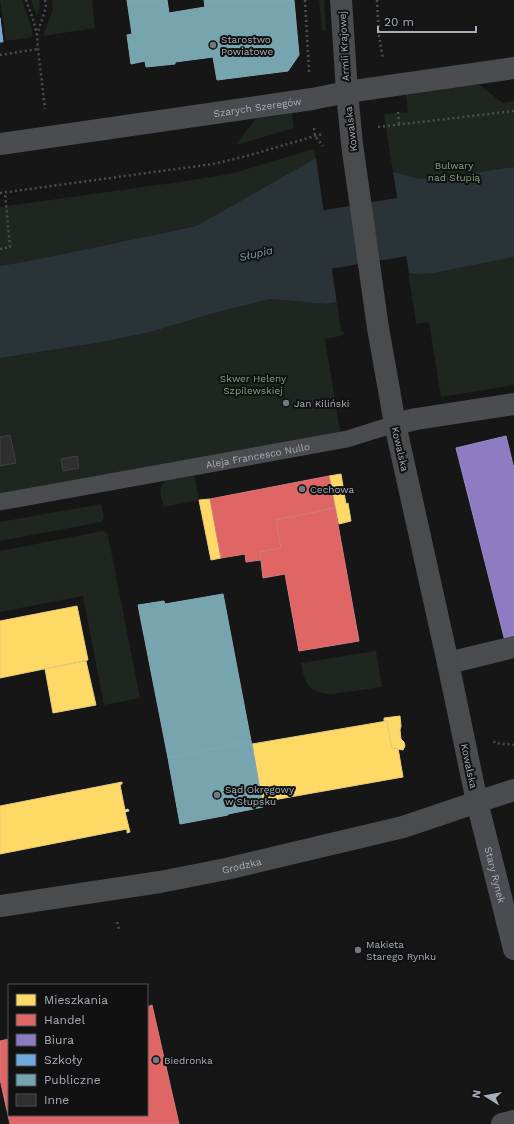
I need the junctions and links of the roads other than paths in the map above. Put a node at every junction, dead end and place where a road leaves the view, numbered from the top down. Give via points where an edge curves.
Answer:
1 (341, 0) edge
2 (514, 68) edge
3 (347, 92) junction
4 (0, 144) edge
5 (514, 404) edge
6 (395, 424) junction
7 (0, 502) edge
8 (514, 647) edge
9 (448, 663) junction
10 (514, 790) edge
11 (477, 802) junction
12 (0, 906) edge
13 (514, 948) edge
14 (514, 1121) edge
15 (502, 1124) edge

1 - 3 street, Armii Krajowej
2 - 3 street, Szarych Szeregów
3 - 4 street, Szarych Szeregów
3 - 6 street, Kowalska via 378,328
5 - 6 street, Aleja Francesco Nullo
6 - 7 lane, Aleja Francesco Nullo via 347,439
6 - 9 street, Kowalska
8 - 9 street
9 - 11 street, Kowalska
10 - 11 street
11 - 12 street, Grodzka via 403,827 226,869 160,882
11 - 13 street, Stary Rynek
14 - 15 street

